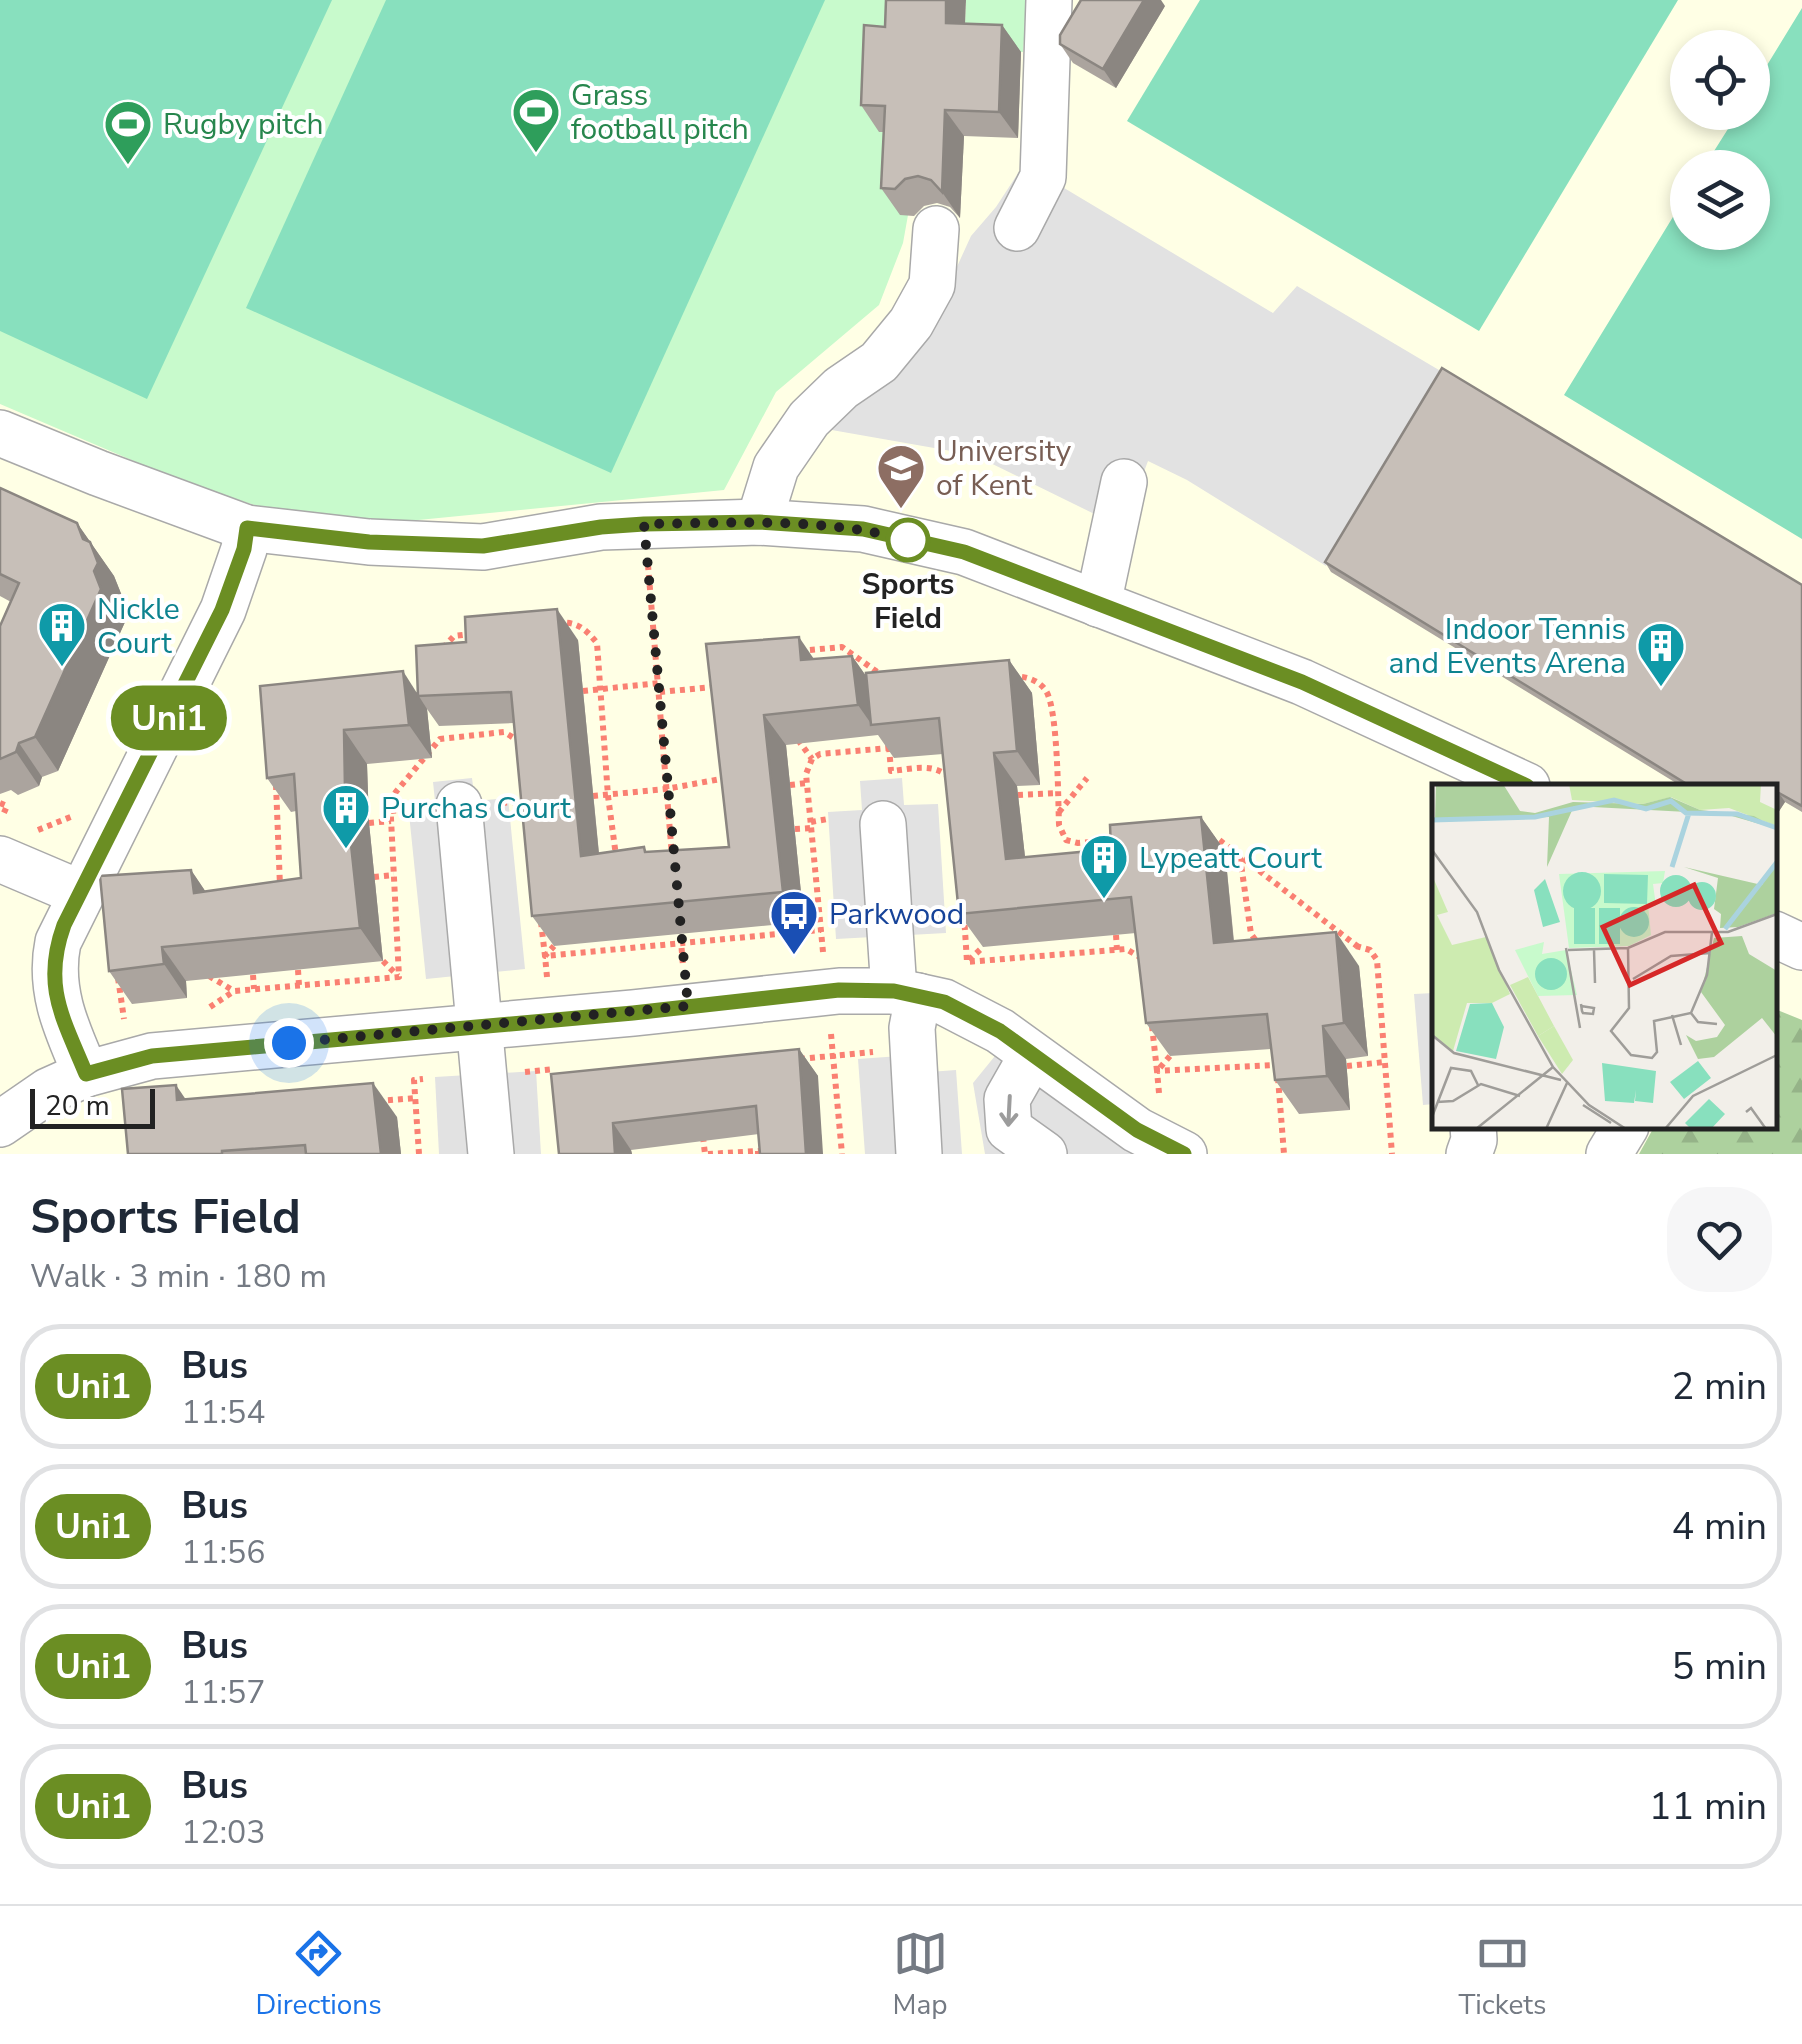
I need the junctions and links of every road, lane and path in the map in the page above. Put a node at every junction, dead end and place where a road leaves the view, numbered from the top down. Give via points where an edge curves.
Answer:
1 (1048, 0) edge
2 (1017, 228) dead end
3 (936, 230) dead end
4 (0, 433) edge
5 (1124, 482) dead end
6 (759, 522) junction
7 (644, 524) junction
8 (247, 528) junction
9 (1098, 604) junction
10 (550, 624) edge
11 (473, 633) edge
12 (442, 649) edge
13 (789, 652) edge
14 (717, 670) edge
15 (883, 676) junction
16 (1004, 677) edge
17 (659, 687) junction
18 (714, 687) junction
19 (899, 687) edge
20 (599, 689) junction
21 (583, 691) dead end
22 (884, 694) edge
23 (715, 701) edge
24 (512, 720) edge
25 (888, 730) edge
26 (504, 732) junction
27 (793, 734) edge
28 (852, 739) edge
29 (889, 748) junction
30 (854, 751) junction
31 (521, 752) edge
32 (812, 759) junction
33 (723, 762) edge
34 (275, 766) edge
35 (964, 772) edge
36 (739, 777) edge
37 (725, 778) junction
38 (1087, 778) dead end
39 (807, 782) junction
40 (1524, 784) edge
41 (790, 785) dead end
42 (525, 787) edge
43 (666, 789) junction
44 (1057, 793) junction
45 (593, 796) dead end
46 (608, 796) junction
47 (1018, 796) dead end
48 (726, 797) edge
49 (0, 803) edge
50 (460, 805) dead end
51 (528, 810) edge
52 (1059, 813) junction
53 (828, 819) dead end
54 (391, 821) junction
55 (0, 822) edge
56 (369, 823) dead end
57 (883, 824) dead end
58 (811, 825) junction
59 (795, 829) dead end
60 (1200, 838) edge
61 (1066, 840) junction
62 (1130, 840) edge
63 (1057, 853) edge
64 (1240, 856) junction
65 (0, 859) edge
66 (673, 862) edge
67 (618, 866) edge
68 (394, 875) junction
69 (374, 876) dead end
70 (263, 887) edge
71 (80, 893) junction
72 (678, 911) edge
73 (963, 911) edge
74 (541, 920) edge
75 (821, 930) junction
76 (719, 931) edge
77 (1116, 934) edge
78 (1777, 935) edge
79 (1071, 938) edge
80 (720, 940) junction
81 (681, 944) junction
82 (1149, 944) edge
83 (1347, 945) dead end
84 (554, 946) edge
85 (1357, 946) junction
86 (1802, 947) edge
87 (1117, 950) junction
88 (1252, 952) edge
89 (1072, 954) junction
90 (545, 956) junction
91 (1139, 956) junction
92 (116, 960) edge
93 (383, 961) dead end
94 (200, 970) edge
95 (298, 970) edge
96 (1146, 970) edge
97 (253, 975) edge
98 (399, 977) junction
99 (299, 985) junction
100 (254, 989) junction
101 (234, 991) junction
102 (827, 992) junction
103 (906, 994) junction
104 (688, 1006) junction
105 (205, 1010) dead end
106 (139, 1017) dead end
107 (1152, 1021) edge
108 (478, 1028) junction
109 (914, 1048) junction
110 (1290, 1050) edge
111 (832, 1055) junction
112 (1032, 1055) junction
113 (1170, 1056) edge
114 (793, 1060) edge
115 (1385, 1062) junction
116 (1277, 1065) junction
117 (1347, 1066) dead end
118 (1157, 1071) junction
119 (86, 1074) junction
120 (416, 1098) dead end
121 (377, 1101) edge
122 (701, 1120) edge
123 (0, 1124) edge
124 (1473, 1129) edge
125 (1624, 1129) edge
126 (1166, 1145) edge
127 (491, 1154) edge
128 (706, 1154) edge
129 (758, 1154) edge
130 (842, 1154) edge
131 (919, 1154) edge
132 (1044, 1154) edge
133 (1284, 1154) edge
134 (1392, 1154) edge
135 (1470, 1154) edge
136 (1608, 1154) edge

1 - 2 street via 1043,176
3 - 6 street via 932,285 911,323 879,362 809,419 776,467
4 - 8 street
5 - 9 street
6 - 7 street
6 - 9 street via 863,529 964,552
7 - 8 street via 483,546
7 - 17 path
8 - 71 street via 222,610
9 - 40 street via 1302,682
10 - 20 path via 586,628 597,642
11 - 12 path via 454,636
13 - 15 path via 842,647
14 - 18 path
15 - 19 path
15 - 22 path
16 - 44 path via 1021,676 1047,692
17 - 18 path
17 - 20 path
17 - 43 path
18 - 23 path
20 - 21 path
20 - 46 path
24 - 26 path
25 - 29 path
26 - 31 path via 519,740
26 - 54 path via 440,739 390,799
27 - 32 path
28 - 30 path
29 - 30 path
29 - 35 path via 891,771 928,767 954,784
30 - 32 path
32 - 39 path
33 - 37 path
34 - 70 path via 282,886
36 - 37 path
37 - 43 path
37 - 48 path
38 - 52 path
39 - 41 path
39 - 58 path
42 - 51 path
43 - 46 path
43 - 66 path
44 - 47 path
44 - 52 path
45 - 46 path
46 - 67 path
49 - 55 path via 6,806
50 - 108 street
52 - 61 path
53 - 58 path
54 - 56 path
54 - 68 path
57 - 103 street
58 - 59 path
58 - 75 path
60 - 64 path via 1218,839
61 - 62 path
61 - 63 path
64 - 85 path
64 - 88 path via 1251,934 1261,946
65 - 71 street
68 - 69 path
68 - 98 path
71 - 119 street via 53,965 59,1008
72 - 81 path
73 - 89 path via 967,962
74 - 90 path
75 - 80 path
75 - 102 path
76 - 80 path
77 - 87 path
78 - 86 street
79 - 89 path
80 - 81 path
81 - 90 path via 646,942
81 - 104 path
82 - 91 path
83 - 85 path
84 - 90 path
85 - 115 path via 1376,960
87 - 89 path
87 - 91 path
91 - 96 path
92 - 106 path via 122,1019
93 - 98 path
94 - 101 path
95 - 99 path
97 - 100 path
98 - 99 path
99 - 100 path
100 - 101 path
101 - 105 path
102 - 103 street
102 - 104 street
102 - 111 path
103 - 109 street
103 - 112 street via 944,1002
104 - 108 street
107 - 118 path
108 - 119 street via 152,1056
108 - 127 street
109 - 111 path
109 - 131 street
110 - 116 path
111 - 114 path
111 - 130 path
112 - 126 street
112 -> 132 street via 1007,1099 1008,1130
113 - 118 path
115 - 117 path
115 - 134 path
116 - 118 path
116 - 133 path
118 - 126 path
119 - 123 street via 48,1090
120 - 121 path
122 - 128 path
124 - 135 street
125 - 136 street
128 - 129 path

